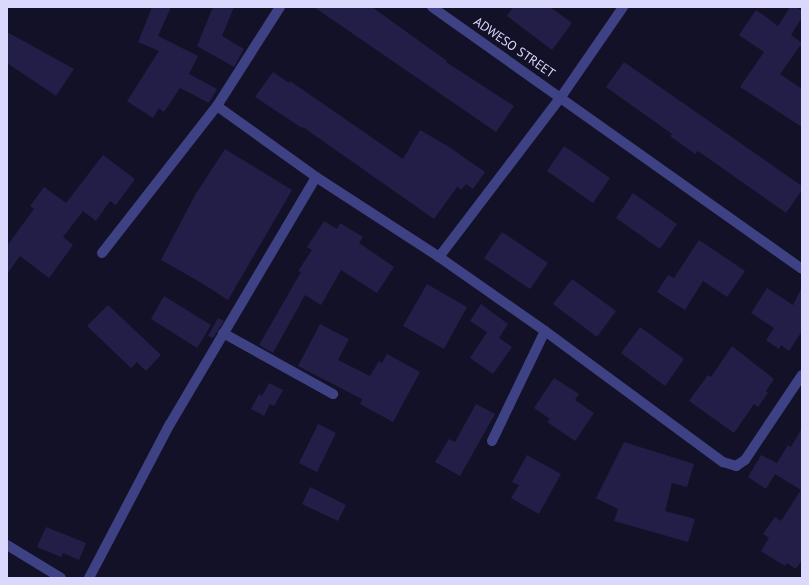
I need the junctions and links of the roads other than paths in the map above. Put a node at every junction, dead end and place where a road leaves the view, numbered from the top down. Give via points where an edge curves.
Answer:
1 (280, 7) edge
2 (432, 7) edge
3 (623, 7) edge
4 (561, 97) junction
5 (217, 106) junction
6 (316, 177) junction
7 (102, 253) dead end
8 (439, 257) junction
9 (802, 269) edge
10 (545, 331) junction
11 (223, 333) junction
12 (802, 375) edge
13 (333, 394) dead end
14 (492, 441) dead end
15 (7, 545) edge
16 (61, 578) edge
17 (89, 578) edge

1 - 5 street
2 - 4 street, ADWESO STREET
3 - 4 street
4 - 8 street
4 - 9 street, ADWESO STREET
5 - 6 street
5 - 7 street
6 - 8 street
6 - 11 street
8 - 10 street
10 - 12 street via 723,462 736,466 745,460
10 - 14 street
11 - 13 street
11 - 17 street via 170,424
15 - 16 street

